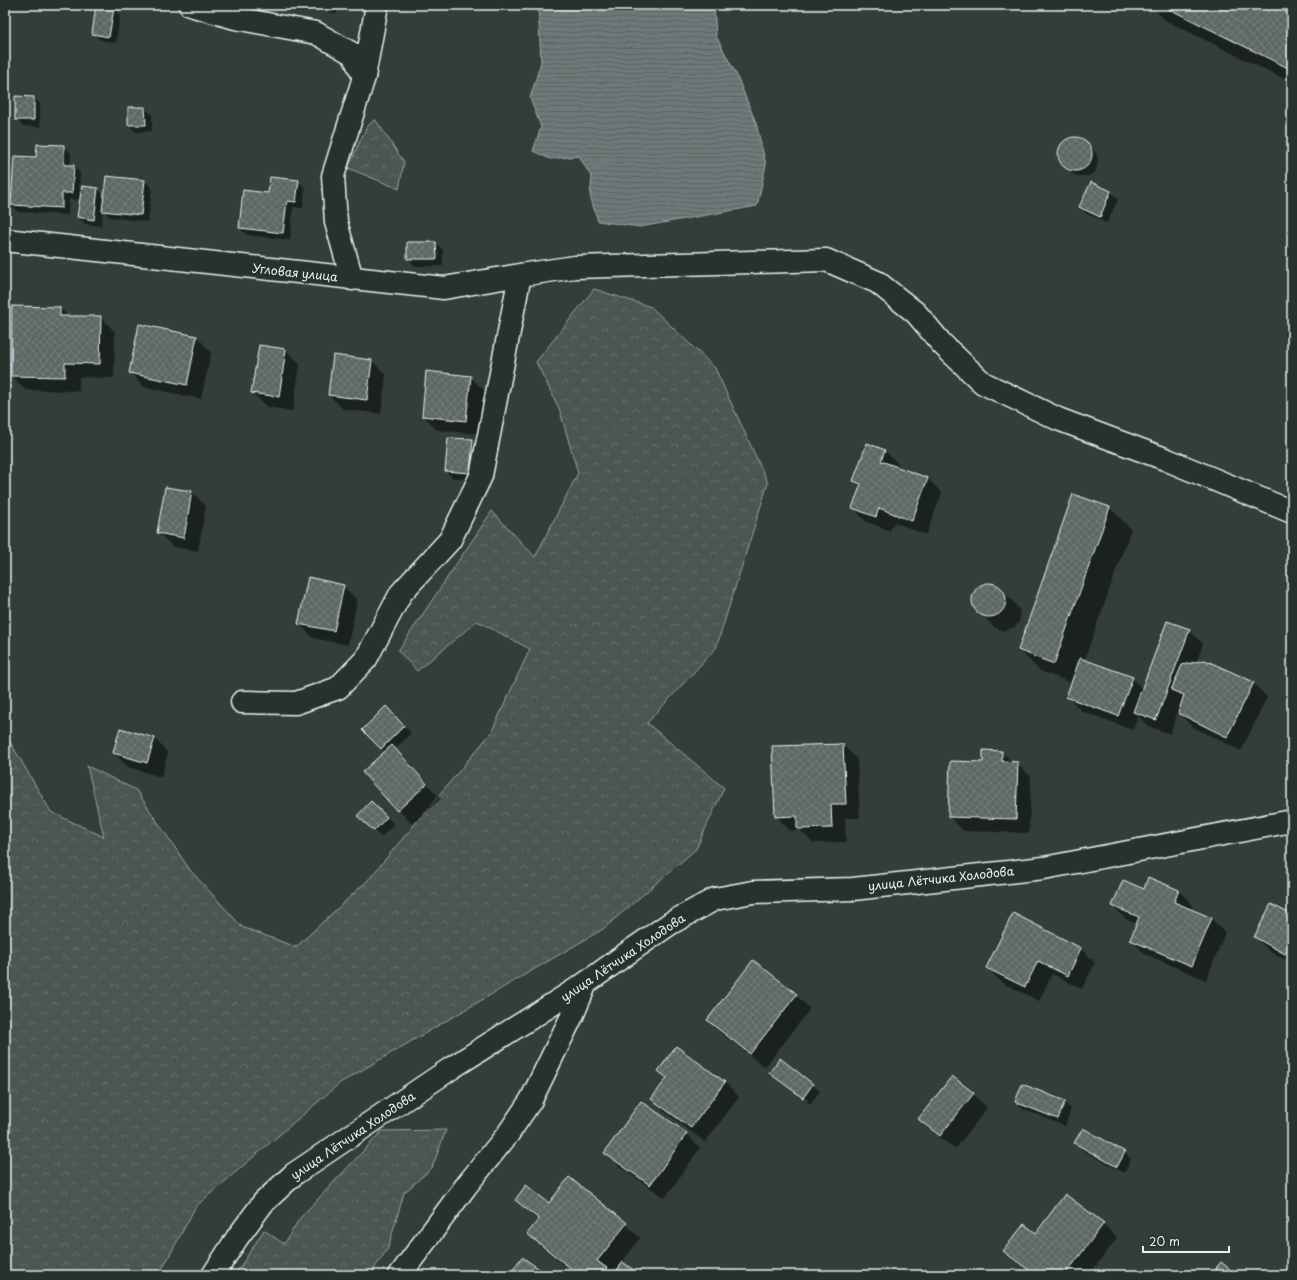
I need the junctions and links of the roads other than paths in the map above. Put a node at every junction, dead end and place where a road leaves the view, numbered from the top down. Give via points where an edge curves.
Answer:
1 (190, 5) edge
2 (377, 5) edge
3 (364, 77) junction
4 (5, 240) edge
5 (520, 275) junction
6 (352, 279) junction
7 (1292, 512) edge
8 (242, 702) dead end
9 (1292, 821) edge
10 (586, 983) junction
11 (213, 1275) edge
12 (400, 1275) edge

1 - 3 street via 235,18 316,33 353,54
2 - 3 street, Угловая улица
3 - 6 street, Угловая улица via 333,176 336,222
4 - 6 street, Угловая улица
5 - 6 street via 444,288
5 - 7 street via 575,267 826,260 877,282 916,313 942,344 983,383 1058,419 1165,459
5 - 8 street via 481,476 450,540 401,593 366,658 338,688 296,703
9 - 10 street, улица Лётчика Холодова via 1044,868 853,889 753,892 716,899 671,923
10 - 11 street, улица Лётчика Холодова via 453,1067 294,1174 263,1202
10 - 12 street via 531,1100

